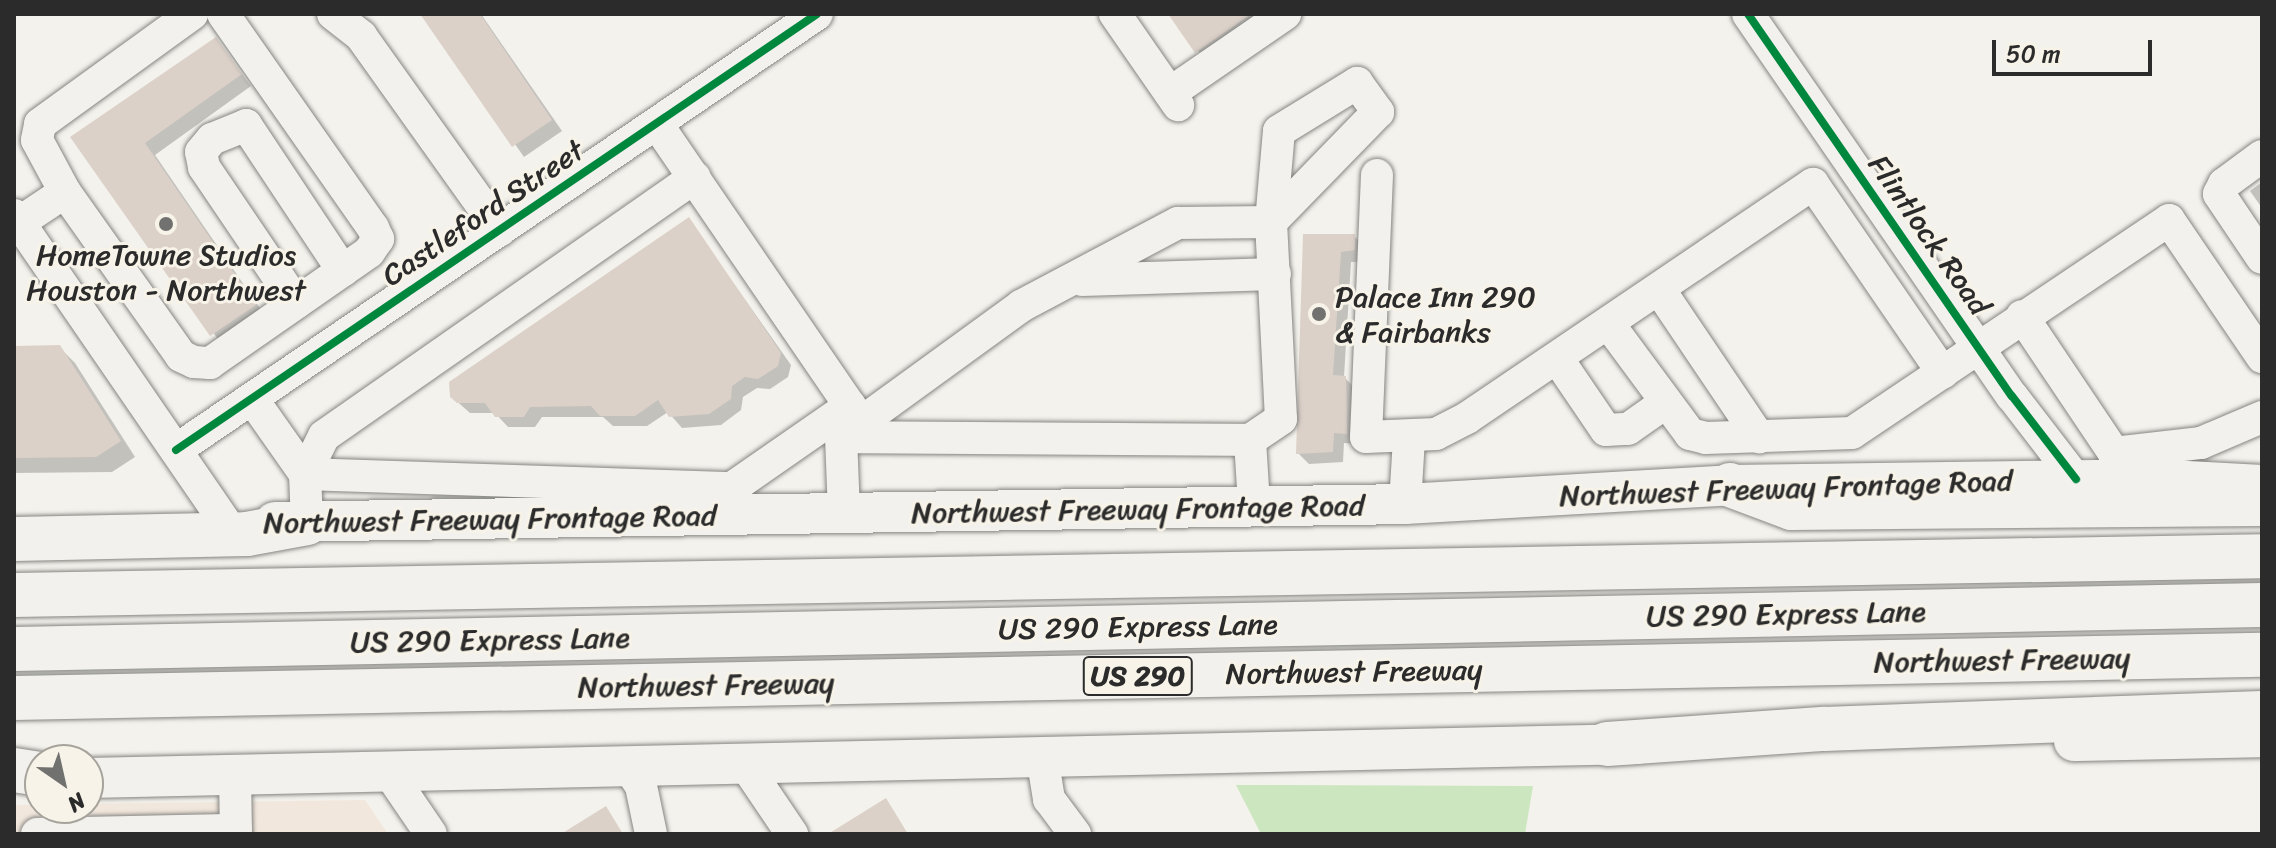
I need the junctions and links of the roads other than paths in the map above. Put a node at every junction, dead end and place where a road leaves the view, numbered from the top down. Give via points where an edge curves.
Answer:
1 (192, 14) edge
2 (223, 14) edge
3 (333, 14) edge
4 (817, 14) edge
5 (1115, 14) edge
6 (1285, 14) edge
7 (1748, 14) edge
8 (657, 124) junction
9 (2262, 156) edge
10 (1377, 175) dead end
11 (695, 177) junction
12 (1860, 178) junction
13 (65, 192) junction
14 (1825, 201) junction
15 (16, 221) edge
16 (500, 231) junction
17 (2262, 258) edge
18 (343, 271) junction
19 (1275, 274) junction
20 (1078, 280) junction
21 (1659, 289) junction
22 (296, 303) junction
23 (2022, 316) junction
24 (1608, 323) junction
25 (1979, 349) junction
26 (2262, 357) edge
27 (1557, 358) junction
28 (1943, 373) junction
29 (253, 400) junction
30 (1665, 403) junction
31 (2262, 417) edge
32 (841, 437) junction
33 (1759, 437) junction
34 (1409, 439) junction
35 (1250, 440) junction
36 (176, 450) junction
37 (2114, 453) junction
38 (305, 474) junction
39 (2076, 479) junction
40 (2150, 479) junction
41 (1730, 485) junction
42 (2262, 485) edge
43 (724, 502) junction
44 (1405, 504) junction
45 (2262, 504) edge
46 (1254, 505) junction
47 (844, 514) junction
48 (224, 521) junction
49 (14, 523) edge
50 (307, 523) junction
51 (14, 539) edge
52 (2262, 556) edge
53 (14, 595) edge
54 (2262, 605) edge
55 (14, 649) edge
56 (2262, 655) edge
57 (14, 698) edge
58 (2262, 713) edge
59 (2262, 737) edge
60 (1607, 744) junction
61 (1042, 756) junction
62 (744, 763) junction
63 (627, 765) junction
64 (388, 771) junction
65 (235, 773) junction
66 (104, 777) edge
67 (236, 832) edge
68 (108, 833) edge
69 (37, 834) edge
70 (431, 834) edge
71 (651, 834) edge
72 (792, 834) edge
73 (1075, 834) edge

1 - 13 street via 40,124 37,140
2 - 18 street via 373,228 378,239 369,252
3 - 16 street via 361,36
4 - 8 street, Castleford Street
5 - 6 street via 1174,99
7 - 12 street, Flintlock Road
8 - 11 street
8 - 16 street, Castleford Street
9 - 17 street via 2224,184 2219,194
10 - 34 street via 1366,437
11 - 38 street via 324,436
11 - 43 street via 850,406
12 - 14 street
12 - 25 street, Flintlock Road
13 - 15 street
13 - 22 street via 171,343 194,362 210,363
14 - 21 street via 1813,184
14 - 28 street
15 - 36 street
16 - 29 street, Castleford Street
18 - 22 street
18 - 22 street via 246,125 212,139 201,152 204,167
19 - 20 street
19 - 20 street via 1271,222 1178,223
19 - 35 street via 1281,419
20 - 32 street via 1021,306
21 - 24 street
21 - 33 street
23 - 25 street
23 - 26 street via 2169,220
23 - 37 street
24 - 27 street
24 - 30 street
25 - 28 street
25 - 39 street, Flintlock Road
27 - 30 street via 1606,430 1628,429
27 - 34 street via 1449,428
28 - 33 street via 1852,433
29 - 36 street, Castleford Street
29 - 38 street
30 - 33 street via 1690,434
31 - 37 street via 2201,443
32 - 35 street
32 - 47 street
34 - 44 street
35 - 46 street
36 - 48 street
37 - 40 street
38 - 43 street
38 - 50 street
39 - 40 main road, Northwest Freeway Frontage Road
39 - 41 main road, Northwest Freeway Frontage Road
40 - 42 main road, Northwest Freeway Frontage Road
41 - 44 main road, Northwest Freeway Frontage Road
41 - 45 highway via 1792,508
43 - 47 main road, Northwest Freeway Frontage Road
43 - 50 main road, Northwest Freeway Frontage Road
44 - 46 main road, Northwest Freeway Frontage Road
46 - 47 main road, Northwest Freeway Frontage Road
48 - 49 main road, Northwest Freeway Frontage Road
48 - 50 main road, Northwest Freeway Frontage Road
50 - 51 highway via 247,534
52 - 53 highway
54 - 55 highway, US 290 Express Lane
56 - 57 highway, Northwest Freeway / US 290
58 - 60 highway via 1824,729
59 - 60 main road
60 - 61 main road
61 - 62 main road
61 - 73 street via 1049,799
62 - 63 main road
62 - 72 street
63 - 64 main road
63 - 71 street via 641,786
64 - 65 main road
64 - 70 street
65 - 66 main road
65 - 67 street
67 - 68 street
68 - 69 street

